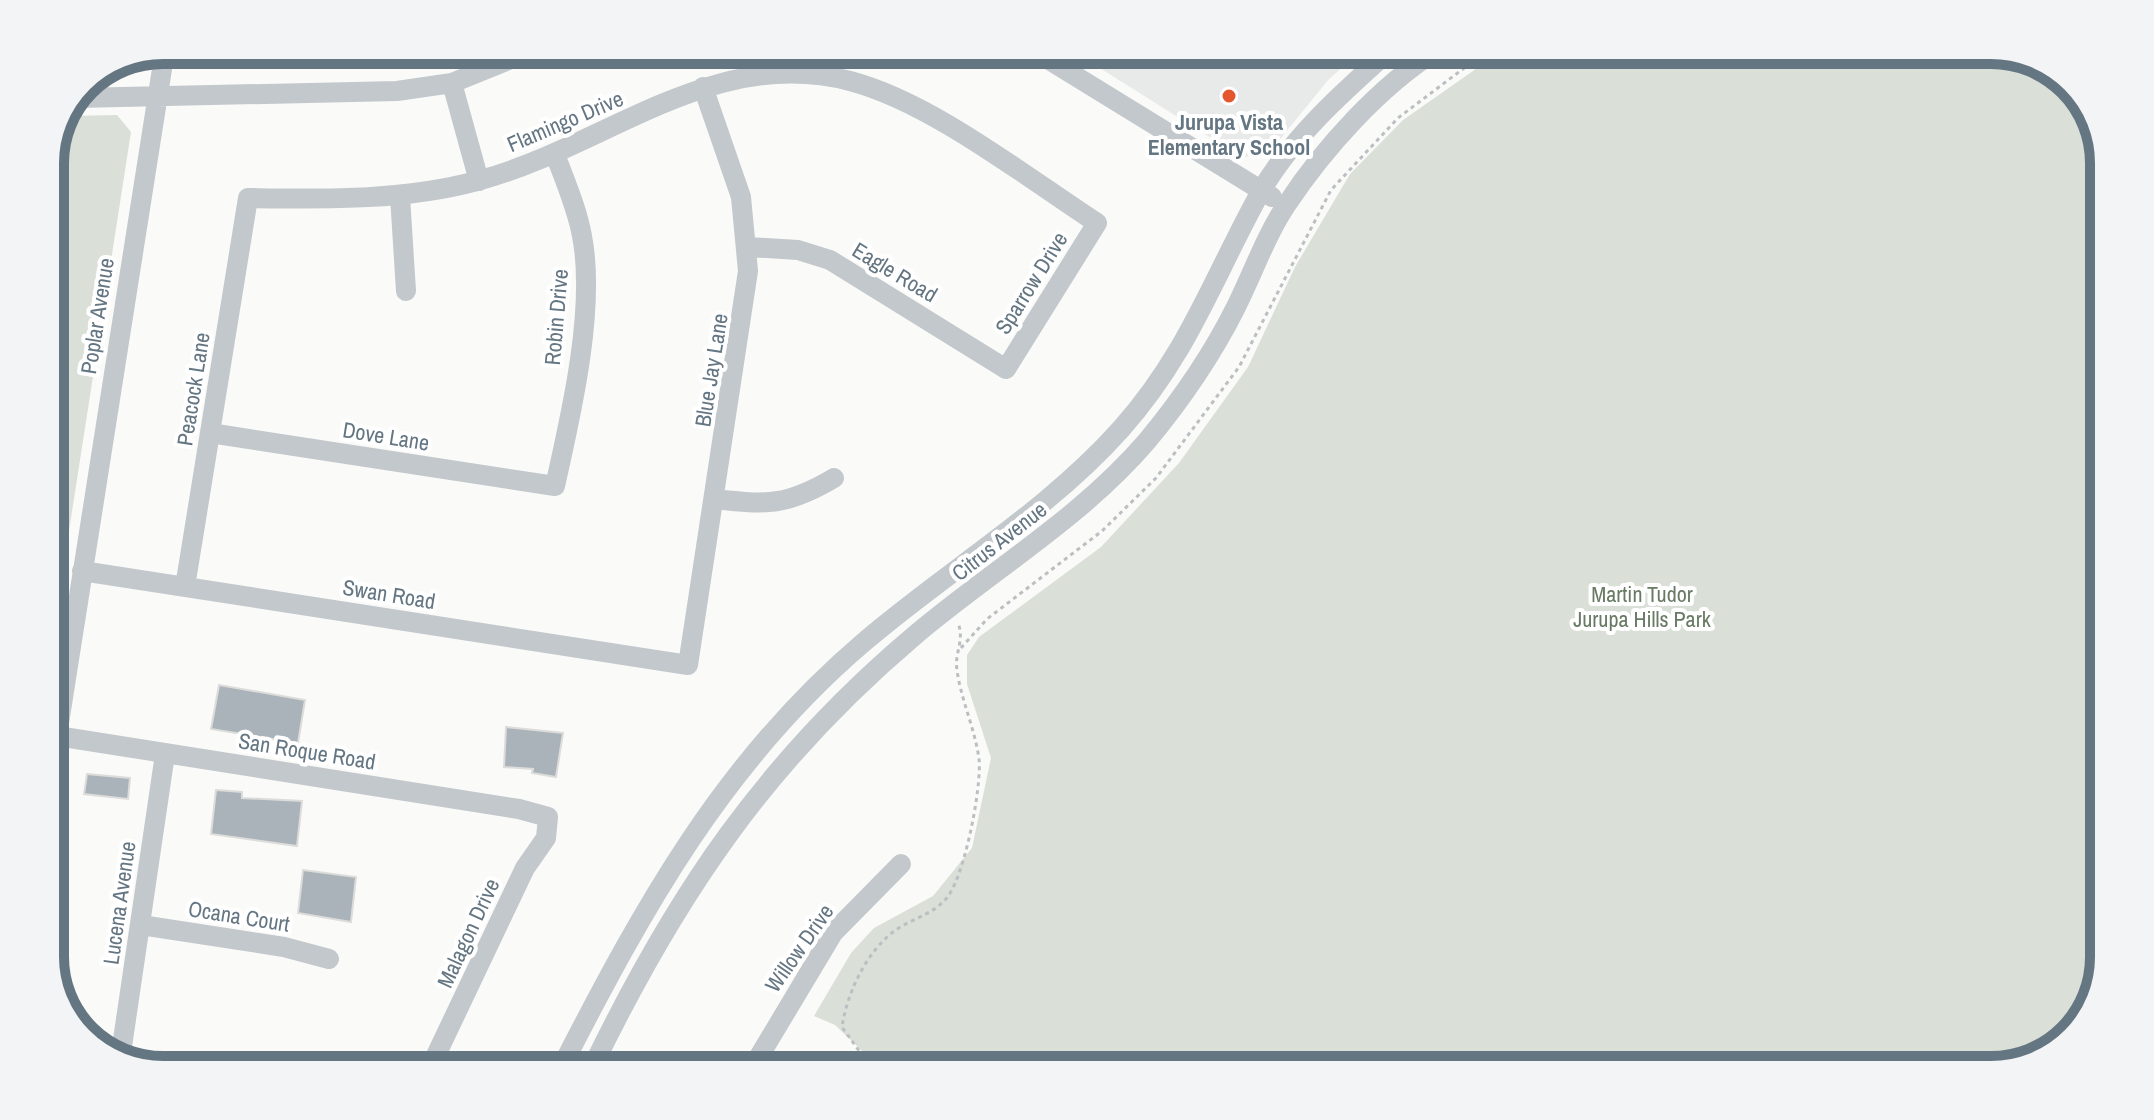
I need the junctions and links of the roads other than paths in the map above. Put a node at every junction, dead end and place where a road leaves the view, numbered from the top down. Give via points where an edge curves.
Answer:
1 (163, 64) edge
2 (499, 64) edge
3 (821, 64) edge
4 (1056, 64) edge
5 (1374, 64) edge
6 (1420, 64) edge
7 (820, 75) junction
8 (452, 83) junction
9 (703, 87) junction
10 (157, 97) junction
11 (89, 98) edge
12 (555, 154) junction
13 (479, 181) junction
14 (1261, 191) junction
15 (400, 196) junction
16 (248, 198) joint
17 (1286, 204) junction
18 (1097, 223) joint
19 (748, 247) junction
20 (406, 291) dead end
21 (1006, 369) joint
22 (210, 433) junction
23 (834, 478) dead end
24 (555, 486) joint
25 (715, 499) junction
26 (82, 571) junction
27 (185, 587) junction
28 (688, 665) joint
29 (64, 690) edge
30 (64, 737) edge
31 (165, 754) junction
32 (548, 817) joint
33 (901, 864) dead end
34 (141, 925) junction
35 (329, 959) dead end
36 (122, 1047) edge
37 (436, 1056) edge
38 (567, 1056) edge
39 (598, 1056) edge
40 (759, 1056) edge

1 - 10 street, Poplar Avenue
2 - 8 street
3 - 7 street
4 - 14 street
5 - 14 street, Citrus Avenue via 1339,96
6 - 17 street, Citrus Avenue via 1366,107
7 - 9 street, Flamingo Drive via 751,74
7 - 18 street, Flamingo Drive via 901,99
8 - 10 street via 377,93
8 - 13 street
9 - 12 street, Flamingo Drive
9 - 19 street, Blue Jay Lane via 741,197
10 - 11 street
10 - 26 street, Poplar Avenue
12 - 13 street, Flamingo Drive
12 - 24 street, Robin Drive via 583,238 585,279 582,332
13 - 15 street, Flamingo Drive
14 - 17 street
14 - 38 street, Citrus Avenue via 1202,314 1155,388 1122,428 1044,501 863,642 726,788 630,933
15 - 16 street, Flamingo Drive
15 - 20 street
16 - 22 street, Peacock Lane
17 - 39 street, Citrus Avenue via 1198,374 1143,445 1057,527 872,672 751,803 678,905
18 - 21 street, Sparrow Drive
19 - 21 street, Eagle Road via 798,250 830,260
19 - 25 street, Blue Jay Lane via 745,305
22 - 24 street, Dove Lane
22 - 27 street, Peacock Lane
23 - 25 street via 784,502
25 - 28 street, Blue Jay Lane
26 - 27 street, Swan Road
26 - 29 street, Poplar Avenue
27 - 28 street, Swan Road
30 - 31 street, San Roque Road
31 - 32 street, San Roque Road
31 - 34 street, Lucena Avenue
32 - 37 street, Malagon Drive via 546,838 525,868
33 - 40 street, Willow Drive via 833,933
34 - 35 street, Ocana Court
34 - 36 street, Lucena Avenue

